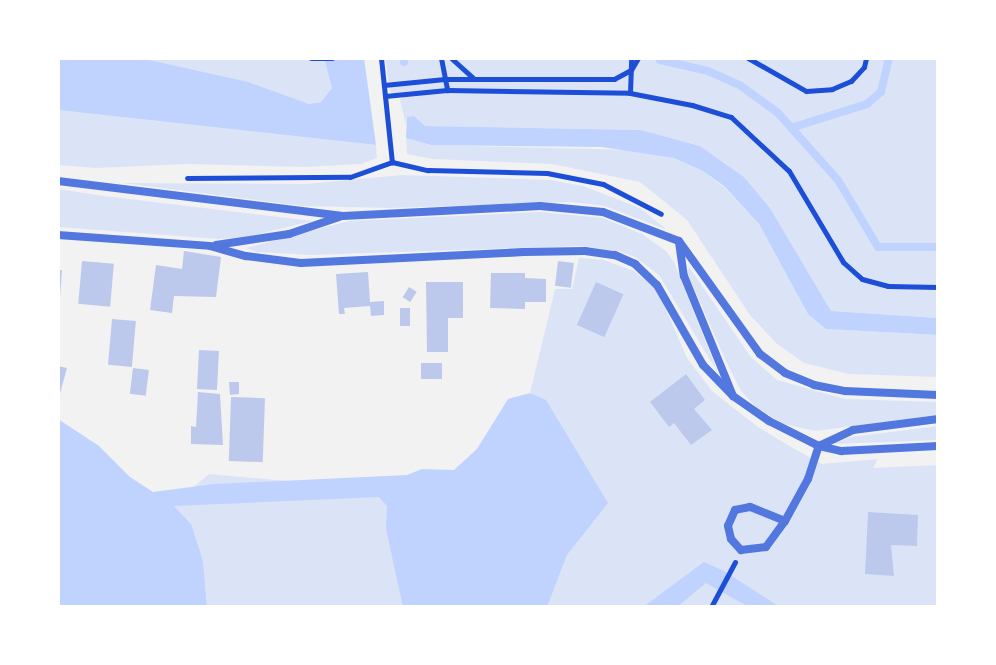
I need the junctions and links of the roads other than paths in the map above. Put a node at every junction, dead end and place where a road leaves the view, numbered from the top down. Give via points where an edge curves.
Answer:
1 (58, 181) edge
2 (343, 216) junction
3 (58, 235) edge
4 (679, 241) junction
5 (210, 246) junction
6 (938, 395) edge
7 (733, 396) junction
8 (938, 419) edge
9 (819, 446) junction
10 (938, 446) edge
11 (785, 521) junction

1 - 2 street
2 - 4 street via 571,207 614,215
2 - 5 street via 289,234
3 - 5 street
4 - 6 street via 760,354 785,373 845,391
4 - 7 street via 684,276
5 - 7 street via 301,263 524,252 615,255 635,264 657,285 703,365
7 - 9 street
8 - 9 street via 853,430
9 - 10 street via 841,451
9 - 11 street
11 - 11 street via 750,507 735,510 728,526 741,550 766,547

